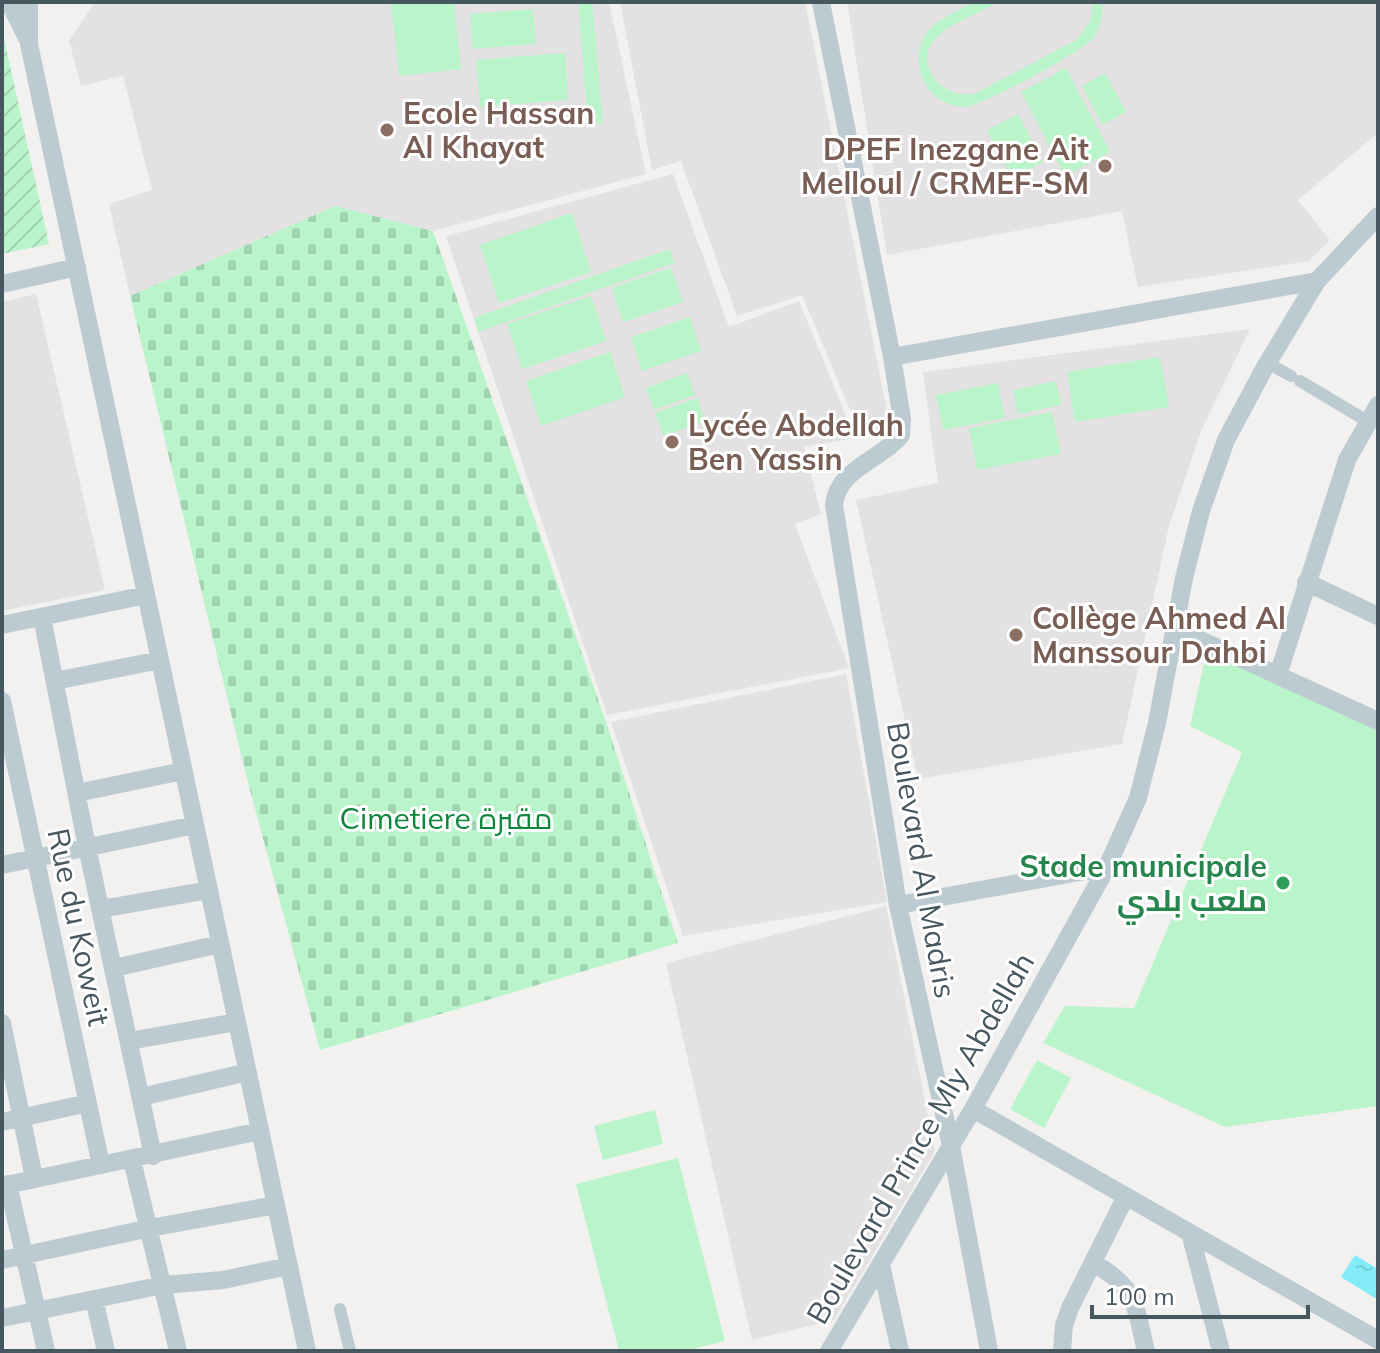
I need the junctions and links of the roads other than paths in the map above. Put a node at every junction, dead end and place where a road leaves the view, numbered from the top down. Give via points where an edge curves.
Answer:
1 (9, 2) edge
2 (29, 2) edge
3 (821, 2) edge
4 (29, 44) junction
5 (1378, 216) edge
6 (77, 267) junction
7 (1317, 281) junction
8 (2, 284) edge
9 (892, 357) junction
10 (1267, 363) junction
11 (1378, 405) edge
12 (1372, 422) edge
13 (1306, 582) junction
14 (146, 595) junction
15 (1378, 616) edge
16 (42, 617) junction
17 (2, 625) edge
18 (1174, 628) junction
19 (160, 660) junction
20 (1278, 675) junction
21 (55, 681) junction
22 (2, 701) edge
23 (1378, 721) edge
24 (183, 771) junction
25 (77, 793) junction
26 (195, 825) junction
27 (87, 847) junction
28 (37, 858) junction
29 (2, 865) edge
30 (1107, 867) junction
31 (209, 890) junction
32 (898, 905) junction
33 (101, 909) junction
34 (220, 944) junction
35 (114, 968) junction
36 (237, 1022) junction
37 (2, 1023) edge
38 (129, 1041) junction
39 (248, 1072) junction
40 (141, 1097) junction
41 (88, 1103) junction
42 (973, 1109) junction
43 (22, 1117) junction
44 (2, 1122) edge
45 (260, 1131) junction
46 (951, 1146) junction
47 (153, 1156) junction
48 (132, 1160) junction
49 (101, 1165) junction
50 (34, 1178) junction
51 (5, 1185) edge
52 (1126, 1196) junction
53 (276, 1205) junction
54 (150, 1228) junction
55 (1190, 1233) junction
56 (26, 1254) junction
57 (2, 1260) edge
58 (1093, 1263) junction
59 (881, 1265) junction
60 (289, 1266) junction
61 (163, 1285) junction
62 (94, 1299) junction
63 (340, 1309) dead end
64 (37, 1312) junction
65 (2, 1318) edge
66 (1378, 1340) edge
67 (46, 1351) edge
68 (106, 1351) edge
69 (178, 1351) edge
70 (307, 1351) edge
71 (350, 1351) edge
72 (829, 1351) edge
73 (900, 1351) edge
74 (989, 1351) edge
75 (1062, 1351) edge
76 (1146, 1351) edge
77 (1221, 1351) edge

1 - 4 street
2 - 4 street
3 - 9 street
4 - 6 street
5 - 7 street, Boulevard Prince Mly Abdellah
6 - 8 street
6 - 14 street
7 - 9 street
7 - 10 street, Boulevard Prince Mly Abdellah
9 - 32 street, Boulevard Al Madris via 901,435 842,481 835,495
10 - 12 street
10 - 18 street, Boulevard Prince Mly Abdellah via 1226,440 1201,511
11 - 12 street
12 - 13 street via 1347,460
13 - 15 street
13 - 20 street
14 - 16 street
14 - 19 street
16 - 17 street
16 - 21 street
18 - 20 street
18 - 30 street, Boulevard Prince Mly Abdellah via 1138,798
19 - 21 street
19 - 24 street
20 - 23 street
21 - 25 street
22 - 28 street, Rue du Koweit
24 - 25 street
24 - 26 street
25 - 27 street
26 - 27 street
26 - 31 street
27 - 28 street
27 - 33 street
28 - 29 street
28 - 41 street, Rue du Koweit
30 - 32 street
30 - 42 street, Boulevard Prince Mly Abdellah
31 - 33 street
31 - 34 street
32 - 46 street, Boulevard Al Madris
33 - 35 street
34 - 35 street
34 - 36 street
35 - 38 street
36 - 38 street
36 - 39 street
37 - 43 street
38 - 40 street
39 - 40 street
39 - 45 street
40 - 47 street
41 - 43 street
41 - 49 street, Rue du Koweit
42 - 46 street, Boulevard Prince Mly Abdellah
42 - 52 street
43 - 44 street
43 - 50 street
45 - 47 street
45 - 53 street
46 - 59 street, Boulevard Prince Mly Abdellah
46 - 74 street, Boulevard Al Madris
47 - 48 street
48 - 49 street
48 - 54 street
49 - 50 street
50 - 51 street
51 - 56 street
52 - 55 street
52 - 58 street
53 - 54 street
53 - 60 street
54 - 56 street
54 - 61 street
55 - 66 street
55 - 77 street
56 - 57 street
56 - 64 street
58 - 75 street via 1064,1325
58 - 76 street via 1129,1292
59 - 72 street, Boulevard Prince Mly Abdellah
59 - 73 street
60 - 61 street via 223,1280
60 - 70 street
61 - 62 street
61 - 69 street
62 - 64 street
62 - 68 street
63 - 71 street
64 - 65 street
64 - 67 street

